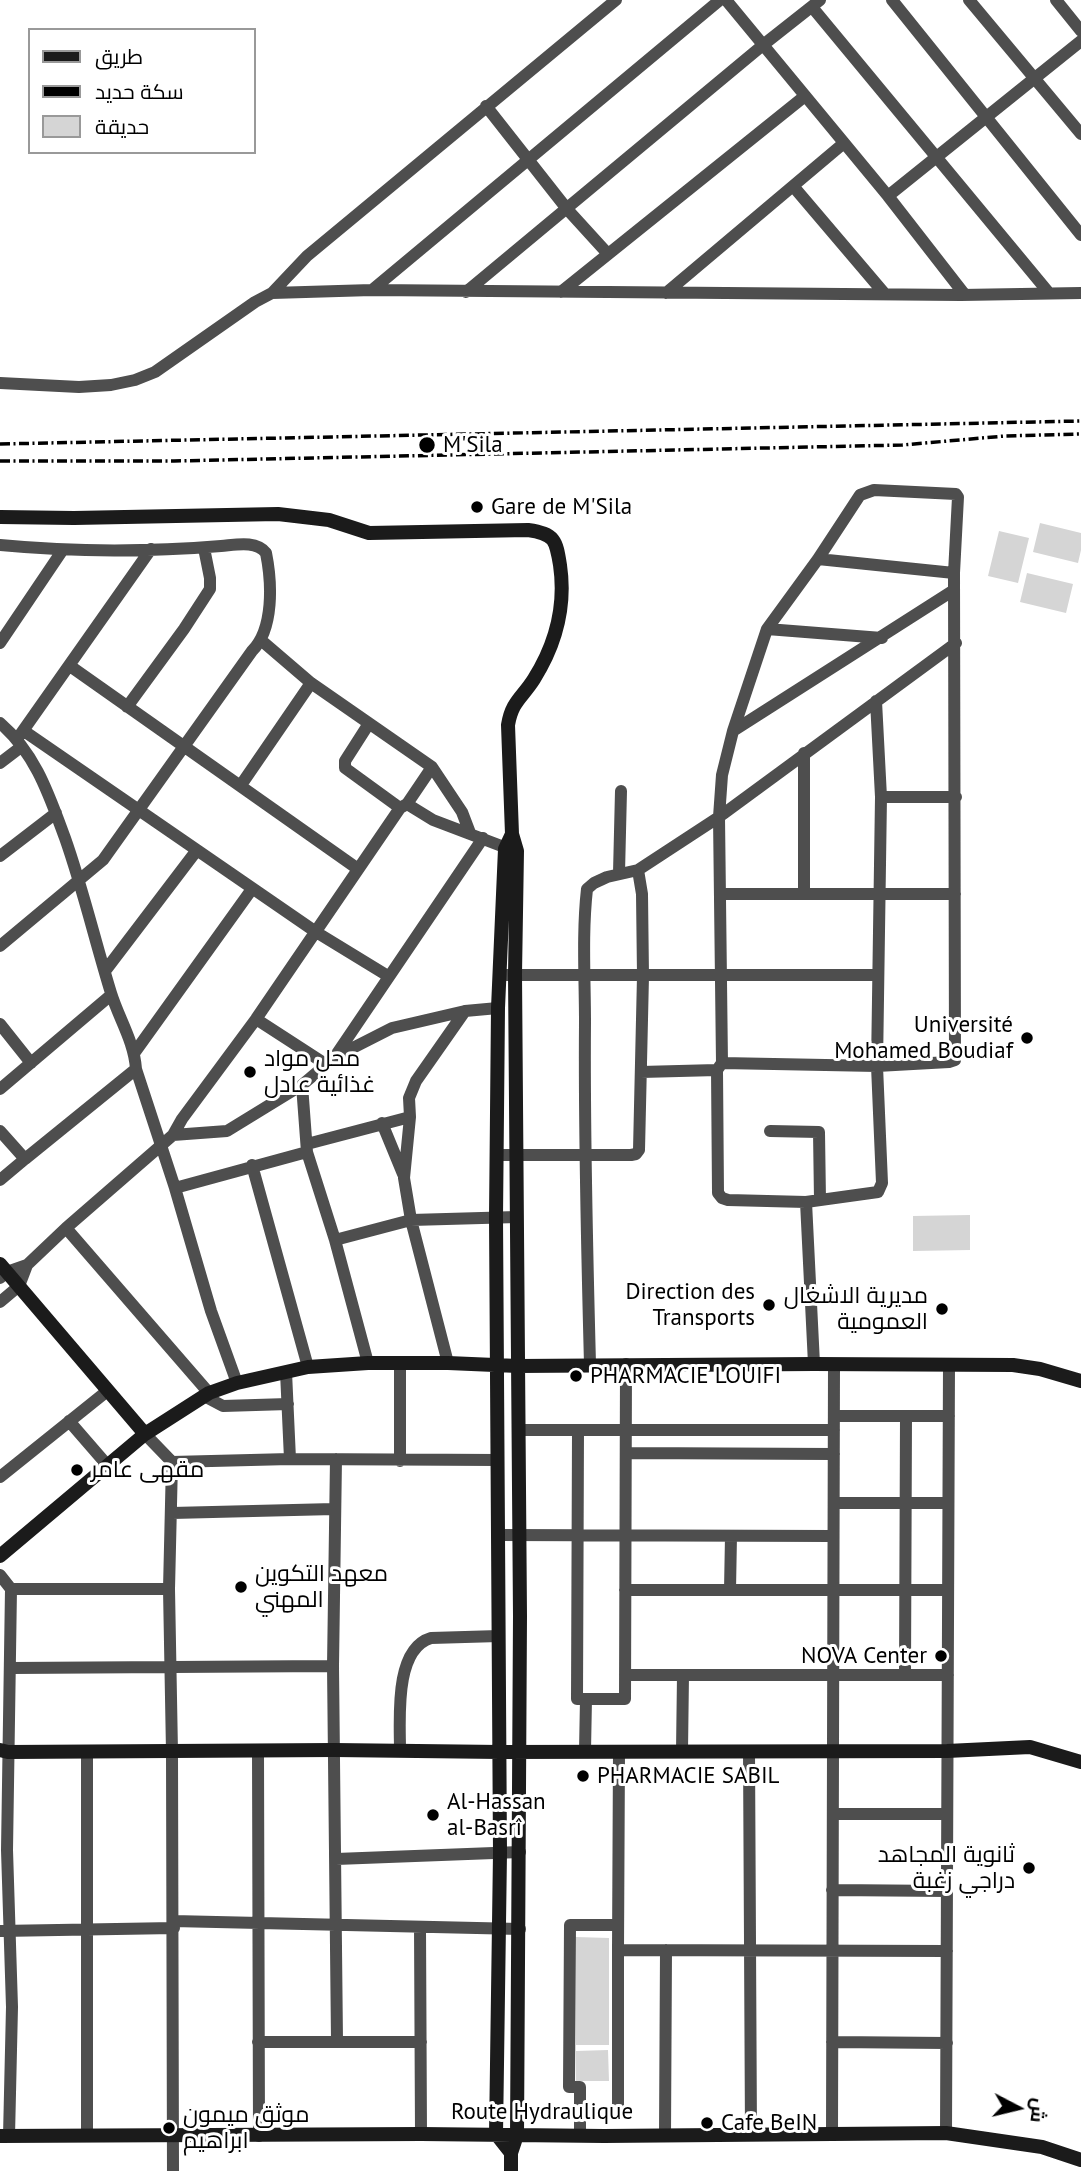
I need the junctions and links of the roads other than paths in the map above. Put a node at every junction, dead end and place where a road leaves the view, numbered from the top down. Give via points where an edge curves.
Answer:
1 (616, 0) edge
2 (720, 0) edge
3 (726, 0) edge
4 (892, 0) edge
5 (969, 0) edge
6 (1056, 0) edge
7 (816, 4) edge
8 (1081, 31) edge
9 (1081, 41) edge
10 (763, 45) junction
11 (1035, 78) junction
12 (805, 96) junction
13 (486, 106) junction
14 (985, 118) junction
15 (1081, 134) edge
16 (844, 143) junction
17 (936, 157) junction
18 (528, 159) junction
19 (793, 186) junction
20 (888, 196) junction
21 (567, 209) junction
22 (1081, 234) edge
23 (608, 254) junction
24 (372, 290) junction
25 (466, 292) junction
26 (561, 292) junction
27 (272, 293) junction
28 (666, 293) junction
29 (884, 293) junction
30 (1049, 293) junction
31 (1081, 293) edge
32 (965, 295) junction
33 (0, 383) edge
34 (0, 517) edge
35 (0, 545) edge
36 (204, 548) junction
37 (150, 549) junction
38 (62, 551) junction
39 (818, 559) junction
40 (954, 573) junction
41 (954, 590) junction
42 (767, 629) junction
43 (883, 638) junction
44 (262, 641) junction
45 (0, 643) edge
46 (956, 643) junction
47 (70, 666) junction
48 (311, 684) junction
49 (876, 701) junction
50 (127, 707) junction
51 (0, 723) edge
52 (368, 725) junction
53 (733, 732) junction
54 (21, 739) junction
55 (185, 746) junction
56 (804, 753) junction
57 (0, 763) edge
58 (432, 767) junction
59 (241, 785) junction
60 (621, 791) dead end
61 (881, 797) junction
62 (956, 797) junction
63 (404, 806) junction
64 (140, 809) junction
65 (56, 813) junction
66 (719, 817) junction
67 (470, 833) junction
68 (483, 838) junction
69 (197, 849) junction
70 (511, 850) junction
71 (0, 856) edge
72 (358, 869) junction
73 (638, 870) junction
74 (619, 873) junction
75 (80, 881) junction
76 (252, 889) junction
77 (804, 893) junction
78 (878, 893) junction
79 (720, 894) junction
80 (955, 894) junction
81 (316, 932) junction
82 (0, 946) edge
83 (105, 971) junction
84 (515, 974) junction
85 (585, 975) junction
86 (877, 975) junction
87 (388, 976) junction
88 (499, 976) junction
89 (642, 976) junction
90 (720, 977) junction
91 (111, 995) junction
92 (498, 1008) junction
93 (465, 1011) junction
94 (256, 1019) junction
95 (0, 1024) edge
96 (135, 1052) junction
97 (331, 1061) junction
98 (32, 1063) junction
99 (877, 1066) junction
100 (720, 1067) junction
101 (136, 1069) junction
102 (642, 1072) junction
103 (302, 1085) junction
104 (0, 1089) edge
105 (410, 1117) junction
106 (182, 1119) junction
107 (382, 1123) junction
108 (0, 1131) edge
109 (770, 1131) dead end
110 (173, 1135) junction
111 (202, 1135) junction
112 (161, 1146) junction
113 (307, 1148) junction
114 (518, 1154) junction
115 (584, 1154) junction
116 (498, 1155) junction
117 (25, 1159) junction
118 (252, 1165) junction
119 (404, 1178) junction
120 (0, 1180) edge
121 (175, 1188) junction
122 (820, 1200) junction
123 (806, 1202) junction
124 (496, 1217) junction
125 (517, 1217) junction
126 (411, 1220) junction
127 (66, 1228) junction
128 (335, 1240) junction
129 (27, 1265) junction
130 (2, 1271) edge
131 (19, 1286) junction
132 (0, 1301) edge
133 (368, 1363) junction
134 (448, 1363) junction
135 (400, 1364) junction
136 (498, 1364) junction
137 (590, 1364) junction
138 (626, 1364) junction
139 (814, 1364) junction
140 (834, 1364) junction
141 (949, 1364) junction
142 (518, 1366) junction
143 (308, 1367) junction
144 (286, 1372) junction
145 (1081, 1381) edge
146 (237, 1383) junction
147 (106, 1392) junction
148 (206, 1395) junction
149 (288, 1404) junction
150 (834, 1416) junction
151 (906, 1416) junction
152 (948, 1416) junction
153 (69, 1421) junction
154 (519, 1430) junction
155 (578, 1430) junction
156 (626, 1430) junction
157 (834, 1430) junction
158 (145, 1434) junction
159 (626, 1453) junction
160 (834, 1454) junction
161 (290, 1459) junction
162 (335, 1459) junction
163 (498, 1460) junction
164 (400, 1461) junction
165 (172, 1462) junction
166 (108, 1466) junction
167 (0, 1477) edge
168 (834, 1503) junction
169 (906, 1503) junction
170 (948, 1503) junction
171 (334, 1509) junction
172 (172, 1513) junction
173 (498, 1535) junction
174 (519, 1535) junction
175 (577, 1535) junction
176 (625, 1536) junction
177 (731, 1536) junction
178 (834, 1536) junction
179 (0, 1556) edge
180 (0, 1575) edge
181 (11, 1589) junction
182 (169, 1589) junction
183 (625, 1590) junction
184 (730, 1590) junction
185 (833, 1590) junction
186 (906, 1590) junction
187 (948, 1590) junction
188 (499, 1636) junction
189 (333, 1666) junction
190 (11, 1668) junction
191 (169, 1668) junction
192 (625, 1675) junction
193 (683, 1675) junction
194 (833, 1675) junction
195 (905, 1675) junction
196 (948, 1675) junction
197 (586, 1699) junction
198 (334, 1750) junction
199 (4, 1751) edge
200 (258, 1751) junction
201 (400, 1751) junction
202 (520, 1751) junction
203 (585, 1751) junction
204 (619, 1751) junction
205 (682, 1751) junction
206 (749, 1751) junction
207 (833, 1751) junction
208 (947, 1751) junction
209 (172, 1752) junction
210 (500, 1752) junction
211 (87, 1753) junction
212 (1081, 1762) edge
213 (833, 1814) junction
214 (947, 1814) junction
215 (4, 1850) edge
216 (520, 1852) junction
217 (500, 1853) junction
218 (336, 1859) junction
219 (832, 1890) junction
220 (947, 1891) junction
221 (258, 1921) junction
222 (173, 1924) junction
223 (335, 1926) junction
224 (618, 1926) junction
225 (420, 1927) junction
226 (500, 1929) junction
227 (520, 1929) junction
228 (88, 1930) junction
229 (6, 1931) edge
230 (618, 1950) junction
231 (666, 1950) junction
232 (749, 1950) junction
233 (832, 1950) junction
234 (947, 1951) junction
235 (6, 2007) edge
236 (337, 2041) junction
237 (258, 2042) junction
238 (421, 2042) junction
239 (832, 2042) junction
240 (947, 2043) junction
241 (5, 2088) edge
242 (580, 2113) junction
243 (604, 2113) junction
244 (832, 2133) junction
245 (946, 2133) junction
246 (173, 2134) junction
247 (421, 2134) junction
248 (496, 2134) junction
249 (88, 2135) junction
250 (517, 2135) junction
251 (580, 2135) junction
252 (665, 2135) junction
253 (751, 2135) junction
254 (5, 2136) edge
255 (259, 2136) junction
256 (604, 2136) junction
257 (511, 2153) junction
258 (1081, 2160) edge
259 (173, 2171) edge
260 (511, 2171) edge

1 - 13 street
2 - 18 street
3 - 10 street
4 - 14 street
5 - 11 street
6 - 8 street
7 - 10 street
7 - 17 street
9 - 11 street
10 - 12 street
10 - 21 street
11 - 14 street
11 - 15 street
12 - 16 street
12 - 23 street
13 - 18 street
13 - 27 street via 307,256
14 - 17 street
14 - 22 street
16 - 19 street
16 - 20 street
17 - 20 street
17 - 30 street
18 - 21 street
18 - 24 street
19 - 28 street
19 - 29 street
20 - 32 street
21 - 23 street
21 - 25 street
23 - 26 street
24 - 25 street
24 - 27 street
25 - 26 street
26 - 28 street
27 - 33 street via 155,372 135,380 79,387
28 - 29 street
29 - 32 street
30 - 31 street
30 - 32 street
34 - 70 street via 278,514 329,520 369,533 528,530 551,536 557,544 561,572 559,627 532,682 510,711
35 - 38 street
36 - 37 street
36 - 44 street via 244,544 266,553 269,593
36 - 50 street via 210,589
37 - 38 street
37 - 47 street
38 - 45 street
39 - 40 street
39 - 40 street via 854,501 865,492 951,493 958,497
39 - 42 street
40 - 41 street
41 - 43 street
41 - 46 street
42 - 43 street
42 - 53 street
43 - 53 street
44 - 48 street
44 - 55 street
46 - 49 street
46 - 62 street
47 - 50 street
47 - 54 street
48 - 52 street
48 - 59 street
49 - 56 street
49 - 61 street
50 - 55 street
51 - 54 street
52 - 58 street
52 - 63 street via 345,768
53 - 66 street via 722,775
54 - 57 street
54 - 64 street
54 - 65 street
55 - 59 street
55 - 64 street
56 - 66 street
56 - 77 street
58 - 63 street
58 - 67 street
59 - 72 street
60 - 74 street
61 - 62 street
61 - 78 street
62 - 80 street
63 - 67 street
63 - 72 street
64 - 69 street
64 - 75 street via 103,860
65 - 71 street
65 - 75 street
66 - 73 street
66 - 79 street
67 - 68 street
68 - 70 street
68 - 87 street
69 - 76 street
69 - 83 street
70 - 84 street
70 - 88 street
72 - 81 street
73 - 74 street
73 - 89 street
74 - 85 street via 587,889
75 - 82 street
75 - 83 street
76 - 81 street
76 - 96 street
77 - 78 street
77 - 79 street
78 - 80 street
78 - 86 street
79 - 90 street
80 - 99 street via 955,1060
81 - 87 street
81 - 94 street
83 - 91 street
84 - 85 street
84 - 88 street
84 - 114 street
85 - 89 street
85 - 115 street
86 - 90 street
86 - 99 street
87 - 97 street
88 - 92 street
89 - 90 street
89 - 102 street
90 - 100 street
91 - 96 street
91 - 98 street
92 - 93 street
92 - 116 street
93 - 97 street via 392,1028
93 - 105 street via 416,1081 409,1098
94 - 97 street
94 - 106 street
95 - 98 street
96 - 101 street
97 - 103 street
98 - 104 street
99 - 100 street
99 - 122 street via 880,1189
100 - 102 street
100 - 123 street via 718,1193 728,1200
101 - 112 street
101 - 117 street
102 - 115 street via 639,1150 636,1154
103 - 111 street via 227,1131
103 - 113 street
105 - 107 street
105 - 119 street
106 - 110 street
106 - 111 street
107 - 113 street
107 - 119 street
108 - 117 street
109 - 122 street via 820,1132
110 - 111 street
110 - 112 street
112 - 121 street
112 - 127 street
113 - 118 street
113 - 128 street
114 - 115 street
114 - 116 street
114 - 125 street
115 - 137 street
116 - 124 street
117 - 120 street
118 - 121 street
118 - 143 street
119 - 126 street
121 - 146 street
122 - 123 street
123 - 139 street
124 - 125 street
124 - 126 street
124 - 136 street
125 - 142 street
126 - 128 street
126 - 134 street
127 - 129 street
127 - 148 street
128 - 133 street
129 - 130 street
129 - 131 street
130 - 131 street
131 - 132 street
131 - 147 street
133 - 135 street
133 - 143 street
134 - 135 street
134 - 136 street
135 - 164 street
136 - 142 street
136 - 163 street
137 - 138 street
137 - 142 street
138 - 139 street
138 - 156 street
139 - 140 street
140 - 141 street
140 - 150 street
141 - 145 street via 1040,1369
141 - 152 street
142 - 154 street
143 - 144 street
144 - 146 street
144 - 149 street
146 - 148 street
147 - 153 street
147 - 158 street
148 - 149 street via 223,1406
148 - 158 street
149 - 161 street
150 - 151 street
150 - 157 street
151 - 152 street
151 - 169 street
152 - 170 street
153 - 166 street
153 - 167 street
154 - 155 street
154 - 174 street
155 - 156 street
155 - 175 street
156 - 157 street
156 - 159 street
157 - 160 street
158 - 165 street
158 - 166 street
159 - 160 street
159 - 176 street
160 - 168 street
161 - 162 street
161 - 165 street
162 - 164 street
162 - 171 street
163 - 164 street
163 - 173 street
165 - 172 street
166 - 179 street
168 - 169 street
168 - 178 street
169 - 170 street
169 - 186 street
170 - 187 street
171 - 172 street
171 - 189 street
172 - 182 street
173 - 174 street
173 - 188 street
174 - 175 street
174 - 202 street
175 - 176 street
175 - 197 street via 577,1699
176 - 177 street
176 - 183 street
177 - 178 street
177 - 184 street
178 - 185 street
180 - 181 street
181 - 182 street
181 - 190 street
182 - 191 street
183 - 184 street
183 - 192 street
184 - 185 street
185 - 186 street
185 - 194 street
186 - 187 street
186 - 195 street
187 - 196 street
188 - 201 street via 431,1638 416,1646 405,1669 400,1699
188 - 210 street
189 - 191 street
189 - 198 street
190 - 191 street
190 - 199 street
191 - 209 street
192 - 193 street
192 - 197 street via 625,1699
193 - 194 street
193 - 205 street
194 - 195 street
194 - 207 street
195 - 196 street
196 - 208 street
197 - 203 street
198 - 200 street
198 - 201 street
198 - 218 street
199 - 211 street
199 - 215 street
200 - 209 street
200 - 221 street
201 - 210 street
202 - 203 street
202 - 210 street
202 - 216 street
203 - 204 street
204 - 205 street
204 - 224 street
205 - 206 street
206 - 207 street
206 - 232 street
207 - 208 street
207 - 213 street
208 - 212 street via 1030,1747
208 - 214 street
209 - 211 street
209 - 222 street
210 - 217 street
211 - 228 street
213 - 214 street
213 - 219 street
214 - 220 street
215 - 229 street
216 - 217 street
216 - 227 street
217 - 218 street
217 - 226 street
218 - 223 street
219 - 220 street
219 - 233 street
220 - 234 street
221 - 222 street
221 - 223 street
221 - 237 street
222 - 228 street
222 - 246 street
223 - 225 street
223 - 236 street
224 - 230 street
224 - 242 street via 570,1925 569,2087 580,2087
225 - 226 street
225 - 238 street
226 - 227 street
226 - 248 street
227 - 250 street
228 - 229 street
228 - 249 street
229 - 235 street
230 - 231 street
230 - 243 street via 618,2113
231 - 232 street
231 - 252 street
232 - 233 street
232 - 253 street
233 - 234 street
233 - 239 street
234 - 240 street
235 - 241 street
236 - 237 street
236 - 238 street
237 - 255 street
238 - 247 street
239 - 240 street
239 - 244 street
240 - 245 street
241 - 254 street
242 - 243 street
242 - 251 street
243 - 256 street
244 - 245 street, Route Hydraulique
244 - 253 street, Route Hydraulique
245 - 258 street, Route Hydraulique via 1042,2147
246 - 249 street, Route Hydraulique
246 - 255 street, Route Hydraulique
246 - 259 street
247 - 248 street, Route Hydraulique
247 - 255 street, Route Hydraulique
248 - 250 street, Route Hydraulique
248 - 257 street
249 - 254 street, Route Hydraulique
250 - 251 street, Route Hydraulique
250 - 257 street
251 - 256 street, Route Hydraulique
252 - 253 street, Route Hydraulique
252 - 256 street, Route Hydraulique
257 - 260 street

